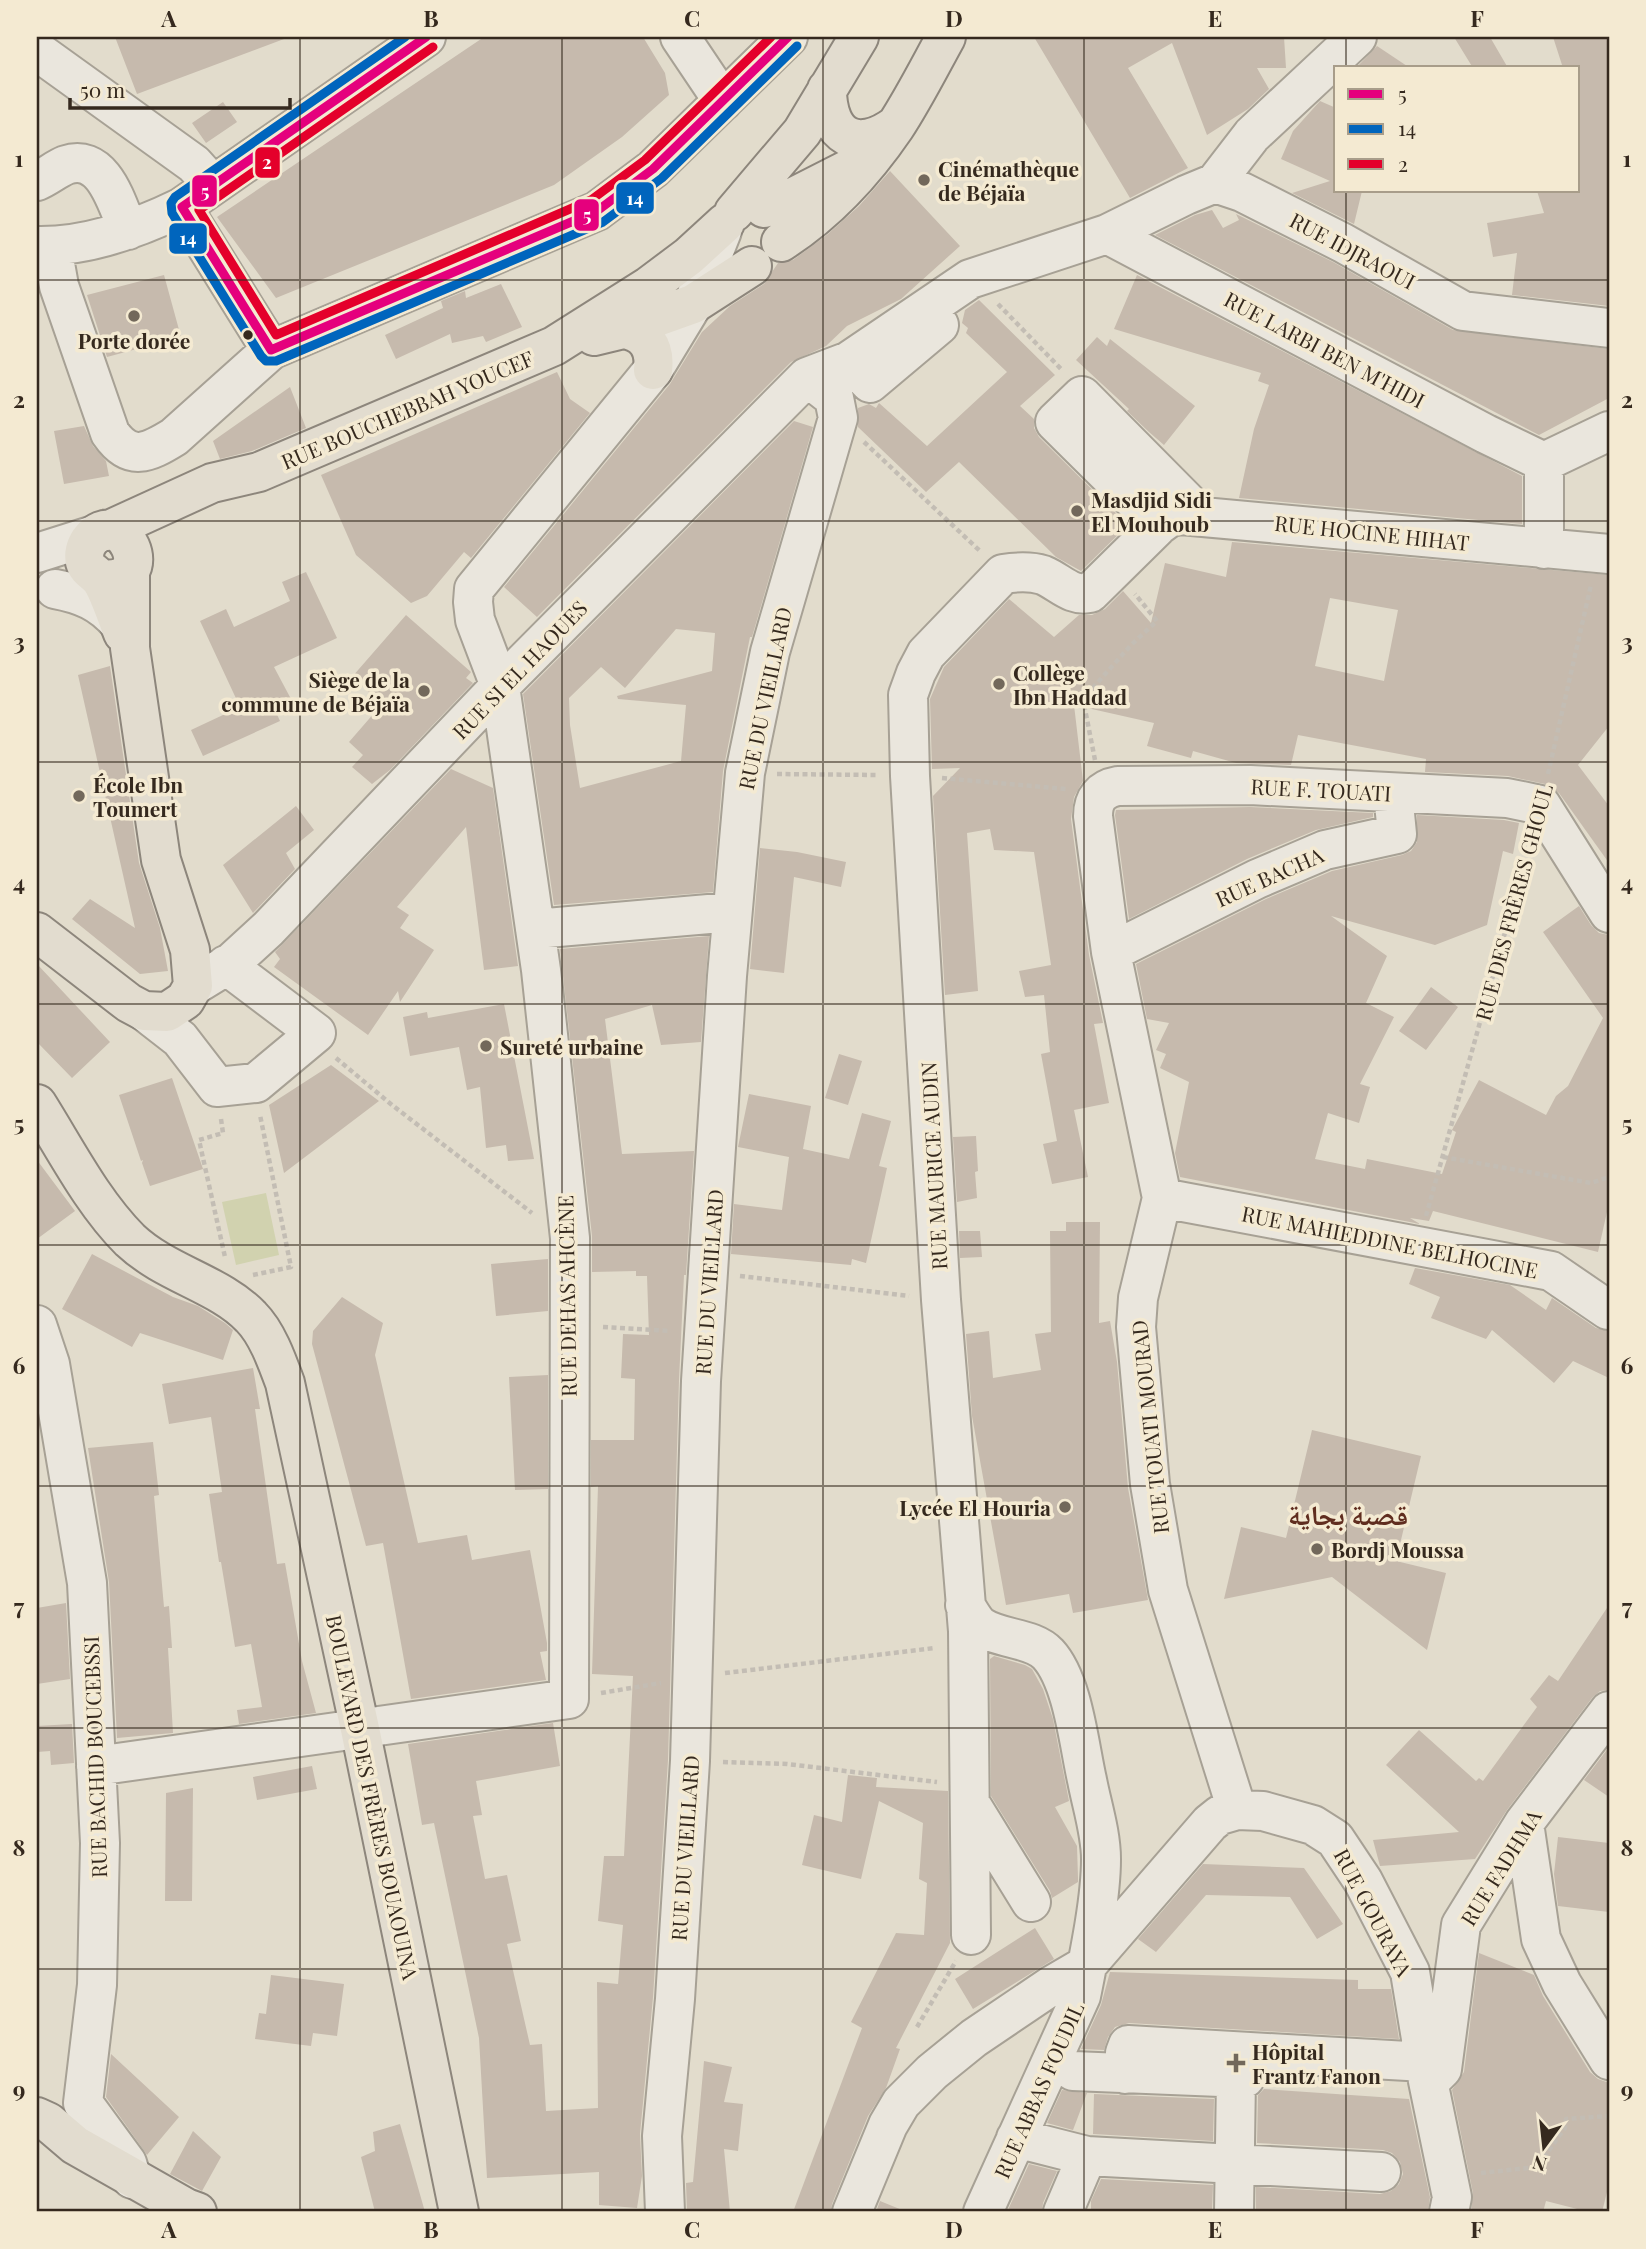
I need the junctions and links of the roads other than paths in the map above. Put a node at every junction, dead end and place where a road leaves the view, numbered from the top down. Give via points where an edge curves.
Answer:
1 (426, 37) edge
2 (680, 37) edge
3 (788, 37) edge
4 (859, 37) edge
5 (946, 37) edge
6 (1357, 37) edge
7 (37, 51) edge
8 (827, 89) junction
9 (723, 101) junction
10 (896, 125) junction
11 (802, 132) junction
12 (37, 181) edge
13 (1214, 183) junction
14 (213, 185) junction
15 (182, 207) junction
16 (757, 221) junction
17 (128, 230) junction
18 (1107, 234) junction
19 (44, 246) edge
20 (693, 304) junction
21 (1609, 328) edge
22 (623, 329) junction
23 (554, 346) junction
24 (271, 350) junction
25 (653, 370) junction
26 (807, 377) junction
27 (1609, 431) edge
28 (1544, 462) junction
29 (259, 472) junction
30 (1200, 515) junction
31 (1159, 525) junction
32 (102, 532) junction
33 (1544, 550) junction
34 (37, 553) edge
35 (1604, 554) edge
36 (121, 569) junction
37 (46, 589) edge
38 (124, 635) junction
39 (500, 686) junction
40 (1101, 792) joint
41 (1392, 793) junction
42 (732, 912) junction
43 (1609, 913) edge
44 (535, 929) junction
45 (37, 932) edge
46 (1111, 952) junction
47 (226, 965) junction
48 (193, 986) junction
49 (144, 1011) junction
50 (37, 1104) edge
51 (1162, 1198) junction
52 (1608, 1310) edge
53 (37, 1325) edge
54 (965, 1605) junction
55 (1609, 1711) edge
56 (360, 1730) junction
57 (96, 1766) junction
58 (970, 1794) junction
59 (1237, 1810) junction
60 (1524, 1823) junction
61 (1097, 1893) junction
62 (1031, 1902) dead end
63 (1138, 1904) junction
64 (971, 1935) road end
65 (1087, 1965) junction
66 (1377, 2059) junction
67 (1609, 2060) edge
68 (1073, 2071) dead end
69 (1426, 2072) junction
70 (1125, 2074) junction
71 (1236, 2077) junction
72 (37, 2117) edge
73 (1016, 2138) junction
74 (1087, 2156) junction
75 (1235, 2164) junction
76 (1381, 2172) dead end
77 (132, 2179) junction
78 (1448, 2194) edge
79 (197, 2212) edge
80 (459, 2212) edge
81 (665, 2212) edge
82 (852, 2212) edge
83 (983, 2212) edge
84 (1063, 2212) edge
85 (1234, 2212) edge

1 - 14 street
2 - 9 street
3 - 9 street
4 - 8 main road, RUE BOUCHEBBAH YOUCEF
5 - 10 main road
6 - 13 street via 1252,135
7 - 14 street via 194,164
8 - 10 main road via 828,113 853,139 877,138
8 - 11 main road, RUE BOUCHEBBAH YOUCEF
9 - 24 street via 653,169 597,211
10 - 16 main road via 831,203 802,228
11 - 16 main road, RUE BOUCHEBBAH YOUCEF
11 - 16 main road, RUE BOUCHEBBAH YOUCEF
12 - 17 street via 66,165 96,169
13 - 18 street
13 - 21 street, RUE IDJRAOUI via 1242,192 1343,243 1463,311
14 - 15 street
15 - 17 street
15 - 24 street
16 - 20 street, RUE BOUCHEBBAH YOUCEF
16 - 20 main road, RUE BOUCHEBBAH YOUCEF via 771,259
16 - 23 main road, RUE BOUCHEBBAH YOUCEF via 689,256
17 - 19 street via 89,241
18 - 26 street, RUE SI EL HAOUES via 971,279 849,361
18 - 28 street, RUE LARBI BEN M'HIDI
19 - 24 street via 105,422 119,446 130,452 174,438
20 - 22 main road, RUE BOUCHEBBAH YOUCEF
20 - 25 street, RUE DEHAS AHCÈNE
22 - 23 main road, RUE BOUCHEBBAH YOUCEF
22 - 25 main road via 648,342
23 - 29 main road, RUE BOUCHEBBAH YOUCEF
25 - 39 street, RUE DEHAS AHCÈNE via 474,589 475,620
26 - 39 street, RUE SI EL HAOUES
26 - 42 street, RUE DU VIEILLARD via 834,398 838,418 769,653 745,773
27 - 28 street
28 - 33 street
29 - 32 main road, RUE BOUCHEBBAH YOUCEF via 212,483
29 - 36 main road, RUE BOUCHEBBAH YOUCEF via 219,504 148,539
30 - 31 street via 1170,517
30 - 31 street via 1082,396 1055,422
30 - 33 street, RUE HOCINE HIHAT
31 - 54 street, RUE MAURICE AUDIN via 1090,593 1074,593 1043,575 1003,574 926,654 908,695 941,1300
32 - 34 street, RUE BOUCHEBBAH YOUCEF
32 - 36 main road via 118,533 133,548
33 - 35 street, RUE HOCINE HIHAT
36 - 37 street
36 - 38 main road
37 - 38 street via 86,597 105,608
38 - 48 main road via 161,860 190,950
39 - 44 street, RUE DEHAS AHCÈNE
39 - 47 street, RUE SI EL HAOUES via 268,929
40 - 41 street, RUE F. TOUATI via 1118,786 1250,785
40 - 46 street, RUE TOUATI MOURAD via 1093,816
41 - 43 street, RUE F. TOUATI via 1507,798 1541,805
41 - 46 street, RUE BACHA via 1397,834 1325,850
42 - 44 street
42 - 81 street, RUE DU VIEILLARD via 696,1480 690,1761 662,2137
44 - 56 street, RUE DEHAS AHCÈNE via 570,1238 569,1699
45 - 49 main road
46 - 51 street, RUE TOUATI MOURAD
47 - 48 street, RUE SI EL HAOUES
47 - 49 street via 316,1033 256,1083 217,1087 180,1039
48 - 49 main road via 173,1009
50 - 56 main road, BOULEVARD DES FRÈRES BOUAOUINA via 95,1197 131,1241 163,1266 223,1286 253,1319 275,1357 285,1383
51 - 52 street, RUE MAHIEDDINE BELHOCINE via 1551,1271
51 - 59 street, RUE TOUATI MOURAD via 1138,1298 1136,1327 1150,1484 1168,1590
53 - 57 street, RUE BACHID BOUCEBSSI via 50,1364 87,1583
54 - 58 street, RUE MAURICE AUDIN
54 - 61 street via 978,1625 1046,1652 1059,1670 1076,1724 1098,1834
55 - 60 street, RUE FADHMA
56 - 57 street
56 - 80 main road, BOULEVARD DES FRÈRES BOUAOUINA
57 - 77 street, RUE BACHID BOUCEBSSI via 100,1843 97,1985 83,2103 127,2163
58 - 62 street
58 - 64 street, RUE MAURICE AUDIN
59 - 63 street via 1210,1823
59 - 69 street, RUE GOURAYA via 1263,1811 1313,1825 1335,1839 1363,1881 1410,1972
60 - 67 street via 1541,1939 1562,1984
60 - 69 street, RUE FADHMA via 1461,1925 1442,2069 1437,2077
61 - 63 street via 1099,1907 1109,1912
61 - 65 street
63 - 65 street
65 - 73 street, RUE ABBAS FOUDIL via 1081,1996
65 - 82 street via 974,2038 901,2103
66 - 69 street
66 - 70 street via 1128,2045
66 - 71 street via 1373,2078 1366,2081
68 - 70 street
69 - 78 street, RUE GOURAYA
70 - 71 street
71 - 75 street
72 - 77 main road
73 - 74 street
73 - 83 street, RUE ABBAS FOUDIL
74 - 75 street
74 - 84 street
75 - 76 street
75 - 85 street
77 - 79 main road

